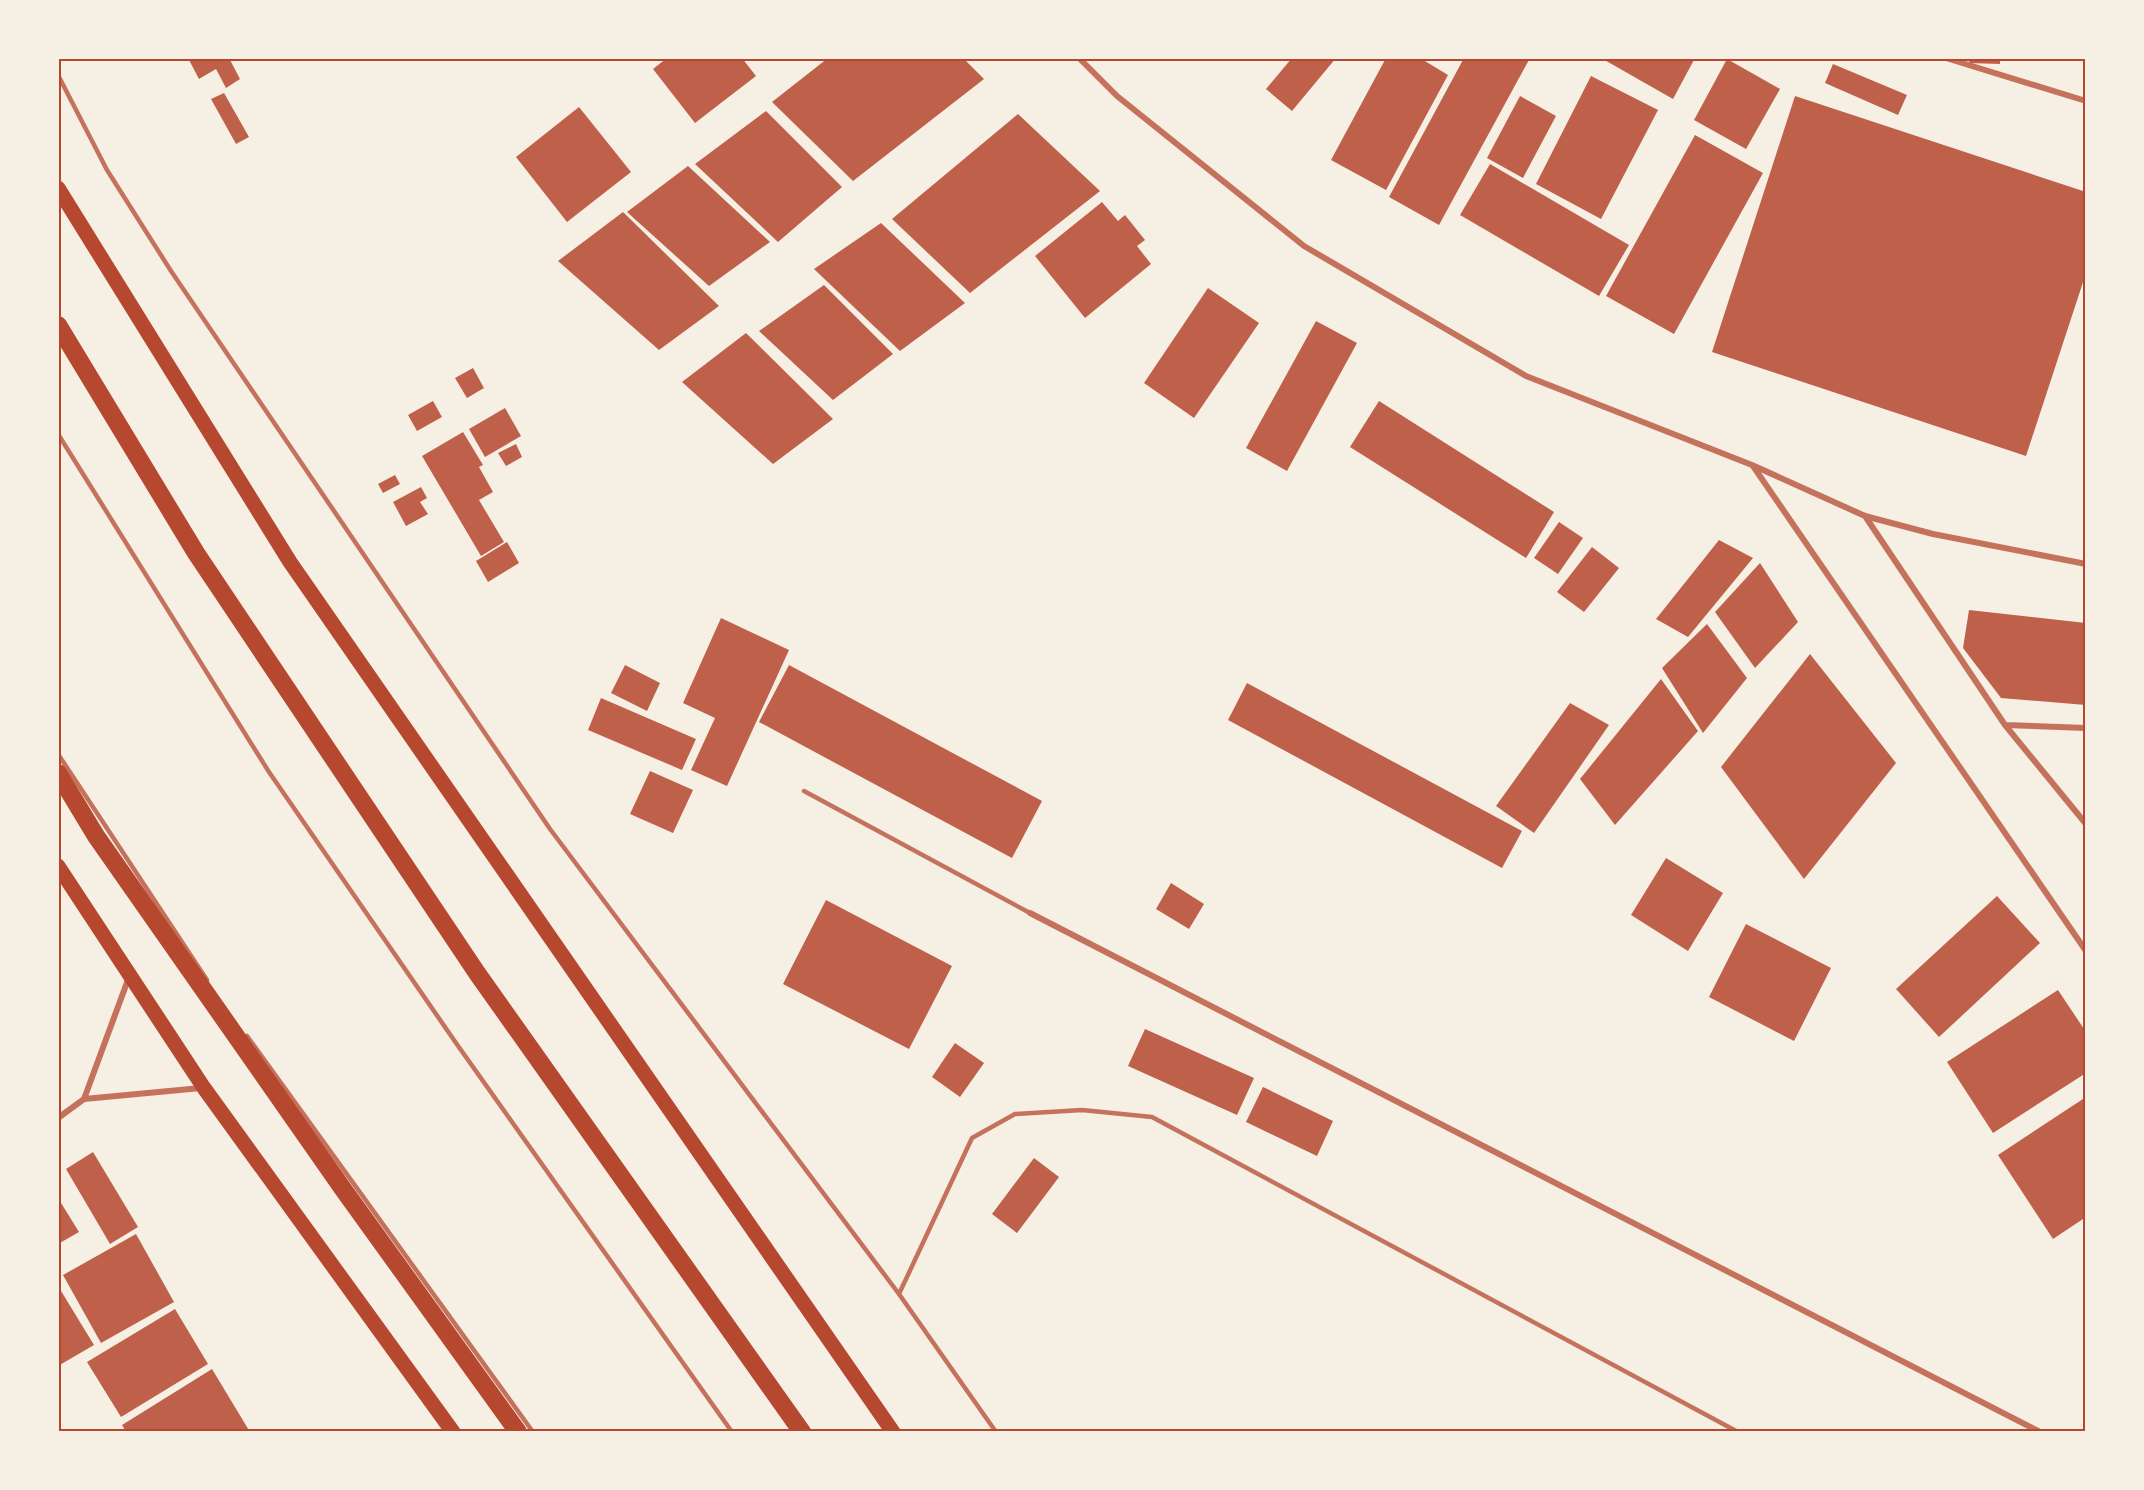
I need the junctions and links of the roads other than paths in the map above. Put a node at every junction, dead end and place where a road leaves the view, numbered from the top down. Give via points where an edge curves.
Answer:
1 (1079, 58) edge
2 (1946, 58) edge
3 (58, 75) edge
4 (2085, 101) edge
5 (58, 188) edge
6 (58, 325) edge
7 (58, 434) edge
8 (1752, 465) junction
9 (1865, 516) junction
10 (2085, 564) edge
11 (2005, 724) junction
12 (2085, 728) edge
13 (58, 754) edge
14 (58, 773) edge
15 (804, 791) dead end
16 (2085, 824) edge
17 (58, 866) edge
18 (1030, 913) joint
19 (2085, 951) edge
20 (129, 977) junction
21 (214, 990) dead end
22 (242, 1029) dead end
23 (204, 1088) junction
24 (84, 1099) junction
25 (58, 1118) edge
26 (899, 1294) junction
27 (453, 1431) edge
28 (518, 1431) edge
29 (533, 1431) edge
30 (732, 1431) edge
31 (802, 1431) edge
32 (893, 1431) edge
33 (996, 1431) edge
34 (1738, 1431) edge
35 (2040, 1431) edge

1 - 8 street via 1117,96 1304,246 1526,376
2 - 4 street
3 - 26 lane via 107,170 171,271 543,819
5 - 32 main road via 290,562
6 - 31 highway via 196,554 477,973
7 - 30 lane via 268,772
8 - 9 street
8 - 19 street
9 - 10 street via 1933,534
9 - 11 street
11 - 12 street
11 - 16 street
13 - 21 lane
14 - 28 highway via 96,836
15 - 18 lane
17 - 20 main road
18 - 35 street
20 - 23 main road
20 - 24 street
22 - 29 lane
23 - 24 street
23 - 27 main road
24 - 25 street
26 - 33 lane
26 - 34 lane via 972,1138 1015,1114 1082,1110 1152,1117

